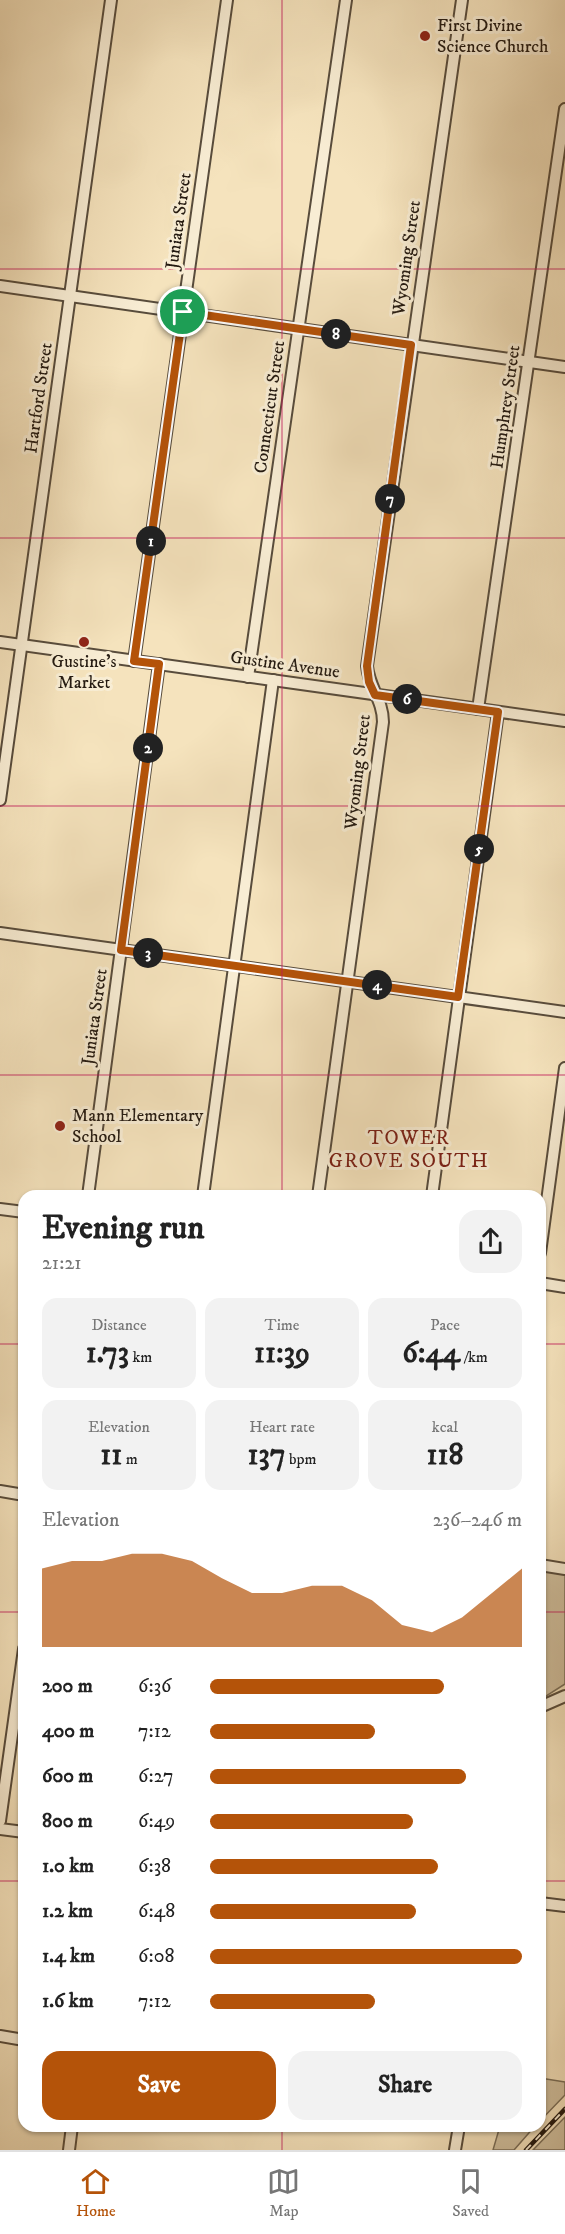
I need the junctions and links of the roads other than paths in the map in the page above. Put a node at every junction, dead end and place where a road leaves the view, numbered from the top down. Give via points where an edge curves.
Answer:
1 (111, 0) edge
2 (227, 0) edge
3 (346, 0) edge
4 (462, 0) edge
5 (565, 109) edge
6 (0, 286) edge
7 (69, 296) junction
8 (183, 312) junction
9 (298, 328) junction
10 (411, 345) junction
11 (529, 362) junction
12 (565, 367) edge
13 (0, 642) edge
14 (21, 645) junction
15 (134, 661) junction
16 (159, 664) junction
17 (248, 677) junction
18 (273, 680) junction
19 (375, 695) junction
20 (478, 709) junction
21 (498, 712) junction
22 (565, 722) edge
23 (0, 800) edge
24 (0, 933) edge
25 (121, 950) junction
26 (234, 965) junction
27 (347, 981) junction
28 (458, 997) junction
29 (565, 1012) edge
30 (565, 1068) edge
31 (89, 1190) edge
32 (204, 1190) edge
33 (319, 1190) edge
34 (433, 1190) edge
35 (0, 1209) edge
36 (546, 1209) edge
37 (18, 1211) edge
38 (546, 1284) edge
39 (565, 1287) edge
40 (0, 1491) edge
41 (18, 1494) edge
42 (546, 1566) edge
43 (565, 1569) edge
44 (18, 1692) edge
45 (565, 1696) edge
46 (546, 1704) edge
47 (0, 1821) edge
48 (0, 1829) edge
49 (18, 1831) edge
50 (546, 1903) edge
51 (565, 1906) edge
52 (0, 2036) edge
53 (18, 2039) edge
54 (71, 2132) edge
55 (458, 2132) edge
56 (69, 2150) edge
57 (455, 2150) edge

1 - 7 street, Hartford Street
2 - 8 street, Juniata Street
3 - 9 street, Connecticut Street
4 - 10 street, Wyoming Street
5 - 11 street, Humphrey Street
6 - 7 street
7 - 8 street
7 - 14 street, Hartford Street
8 - 9 street
8 - 15 street, Juniata Street
9 - 10 street
9 - 17 street, Connecticut Street
10 - 11 street
10 - 19 street, Wyoming Street via 367,666
11 - 12 street
11 - 20 street, Humphrey Street
13 - 14 street, Gustine Avenue
14 - 15 street, Gustine Avenue
14 - 23 street, Hartford Street
15 - 16 street, Gustine Avenue
16 - 17 street, Gustine Avenue
16 - 25 street, Juniata Street
17 - 18 street, Gustine Avenue
18 - 19 street, Gustine Avenue
18 - 26 street
19 - 20 street, Gustine Avenue
19 - 27 street, Wyoming Street via 383,709 383,722
20 - 21 street, Gustine Avenue
21 - 22 street, Gustine Avenue
21 - 28 street
24 - 25 street
25 - 26 street
25 - 31 street, Juniata Street
26 - 27 street
26 - 32 street
27 - 28 street
27 - 33 street, Wyoming Street
28 - 29 street
28 - 34 street
30 - 36 street
35 - 37 street
38 - 39 street
40 - 41 street
42 - 43 street
44 - 47 street
45 - 46 street
48 - 49 street
50 - 51 street
52 - 53 street
54 - 56 street
55 - 57 street

